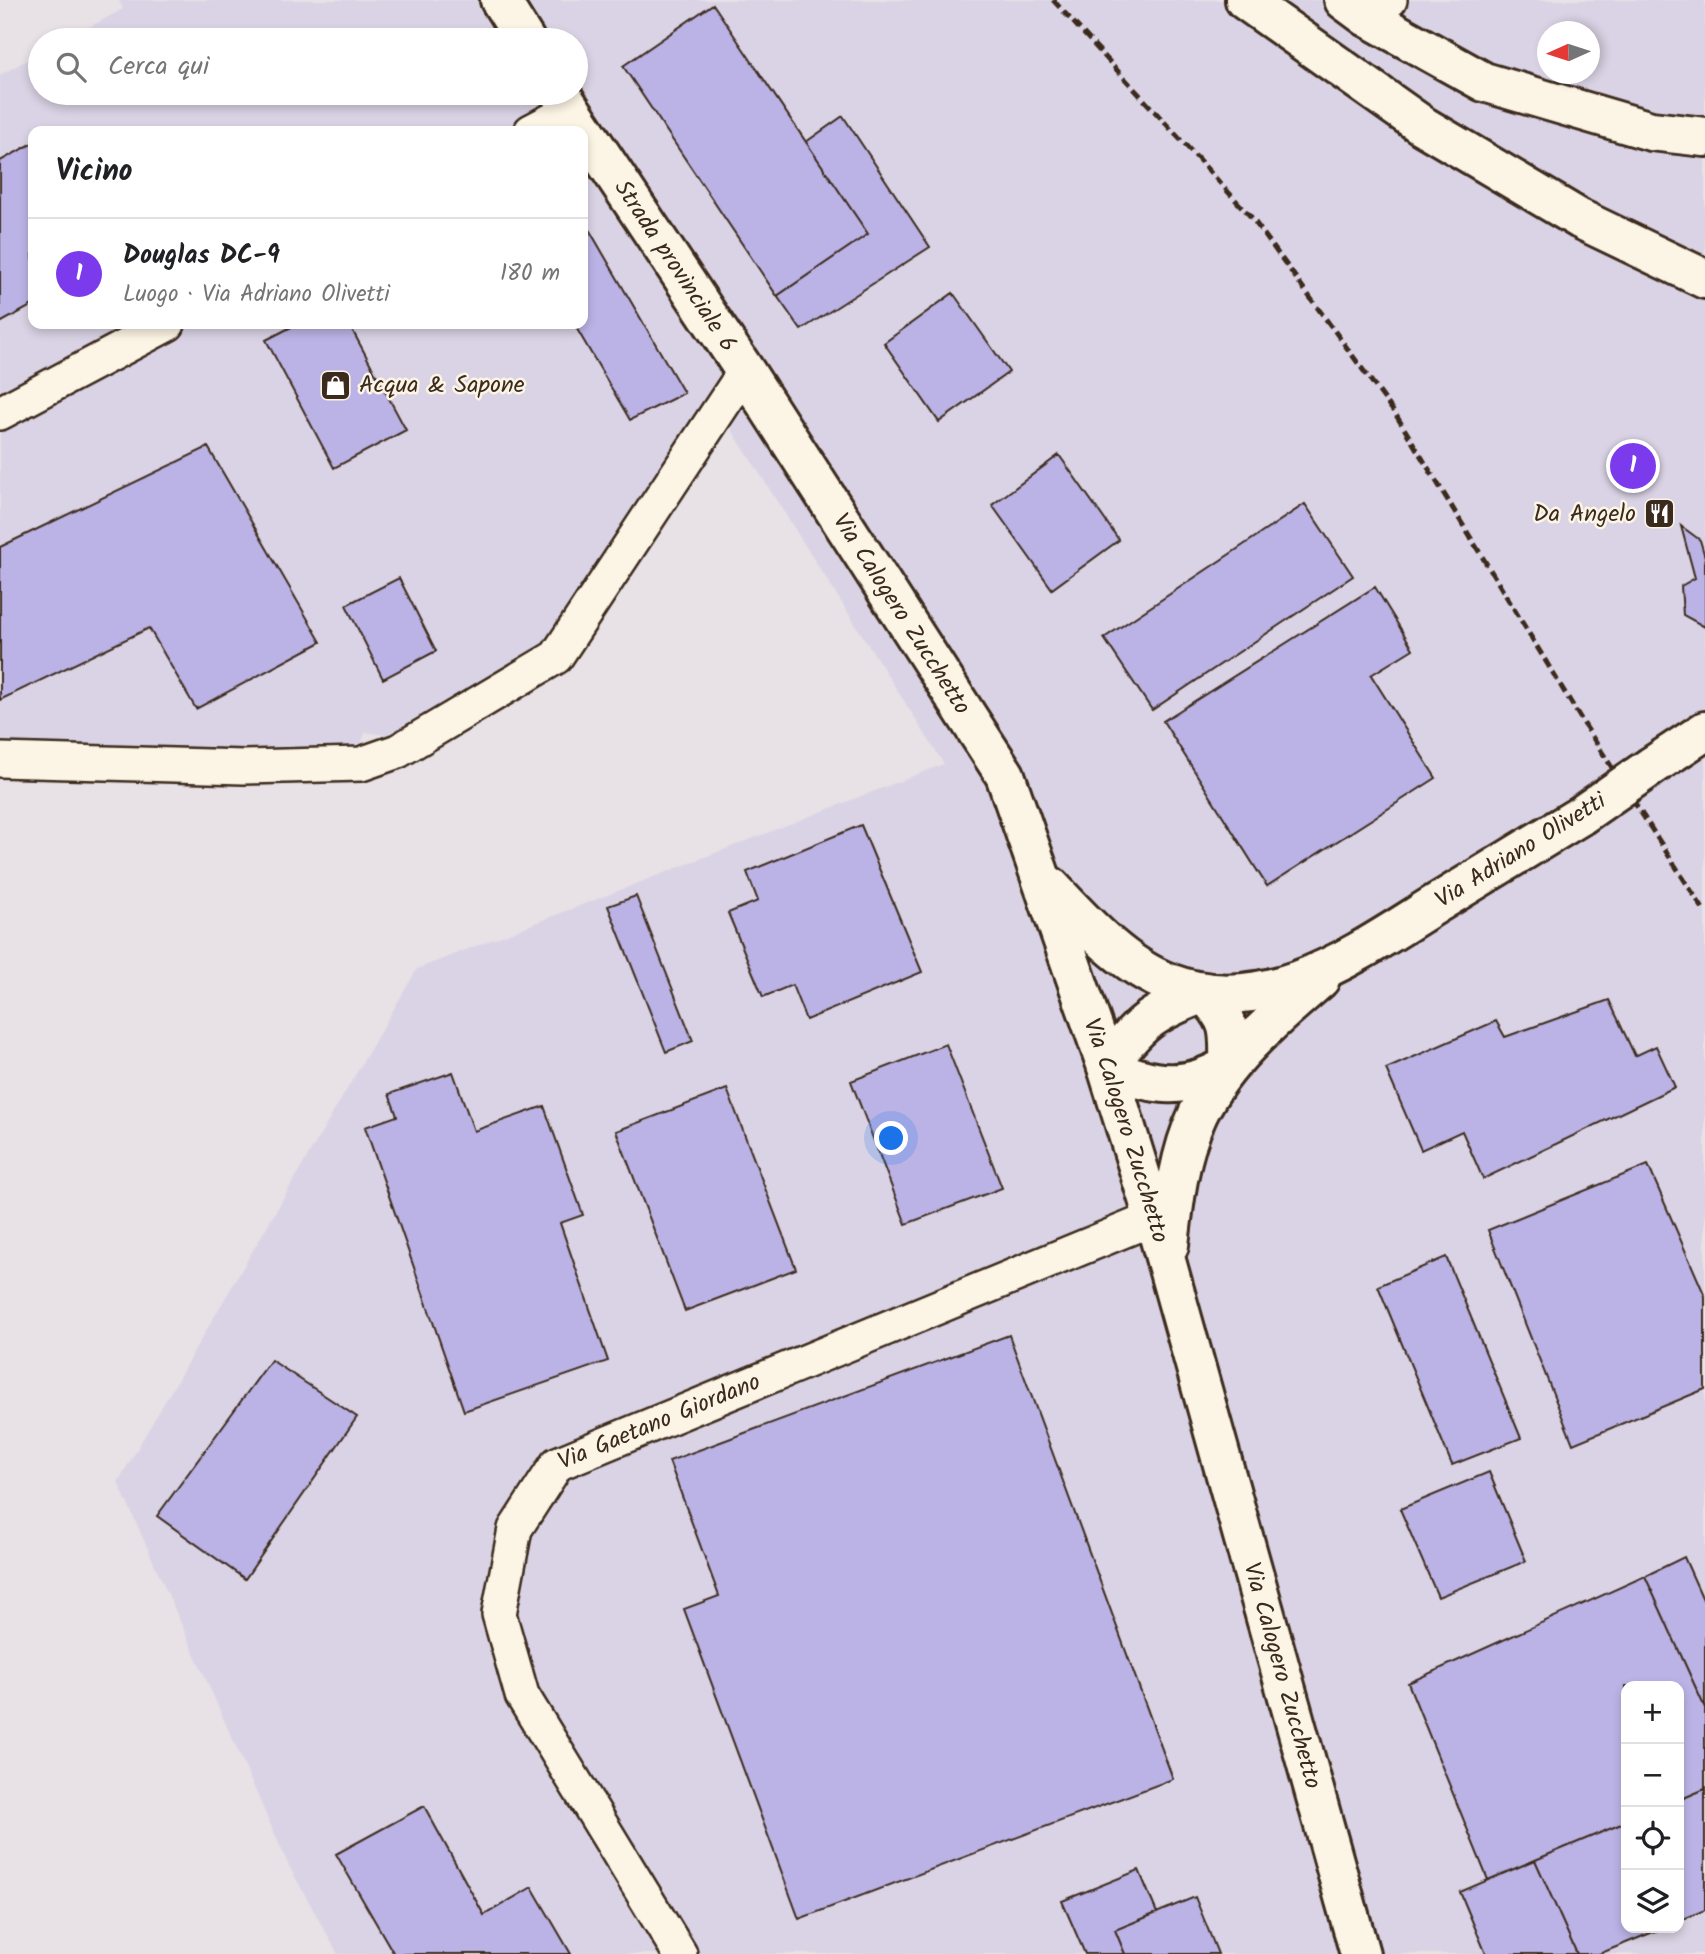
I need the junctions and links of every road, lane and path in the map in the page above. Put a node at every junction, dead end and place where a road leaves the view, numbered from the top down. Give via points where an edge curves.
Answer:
1 (500, 0) edge
2 (1245, 0) edge
3 (1367, 6) edge
4 (518, 28) edge
5 (561, 105) edge
6 (569, 105) edge
7 (537, 126) edge
8 (583, 126) edge
9 (588, 134) edge
10 (1705, 138) edge
11 (1705, 279) edge
12 (159, 329) edge
13 (745, 371) junction
14 (0, 413) edge
15 (1705, 731) edge
16 (0, 760) edge
17 (1043, 879) junction
18 (1335, 966) junction
19 (1204, 993) junction
20 (1229, 1065) junction
21 (1107, 1068) junction
22 (1154, 1218) junction
23 (1167, 1263) junction
24 (680, 1954) edge
25 (1360, 1954) edge

1 - 4 main road
2 - 11 main road via 1423,126 1580,219
3 - 10 main road via 1484,82 1651,131
5 - 7 street
6 - 8 main road, Strada provinciale 6
9 - 13 main road, Strada provinciale 6
12 - 14 street
13 - 16 street via 556,657 398,751 361,764 244,767
13 - 17 main road, Via Calogero Zucchetto via 1005,775
15 - 18 main road, Via Adriano Olivetti, bridge via 1580,816
17 - 19 main road, Via Adriano Olivetti via 1126,958 1167,982
17 - 21 main road, Via Calogero Zucchetto
18 - 19 main road, Via Adriano Olivetti via 1274,988
18 - 20 main road, Via Adriano Olivetti
19 - 20 main road via 1222,1012 1230,1031
19 - 21 main road, Via Adriano Olivetti via 1164,1008 1142,1023
20 - 21 main road, Via Adriano Olivetti via 1207,1079 1173,1085 1140,1082
20 - 23 main road, Via Adriano Olivetti via 1198,1114 1176,1183
21 - 22 main road, Via Calogero Zucchetto
22 - 23 main road, Via Calogero Zucchetto
22 - 24 street, Via Gaetano Giordano via 557,1464 515,1529 499,1614 522,1695
23 - 25 main road, Via Calogero Zucchetto

